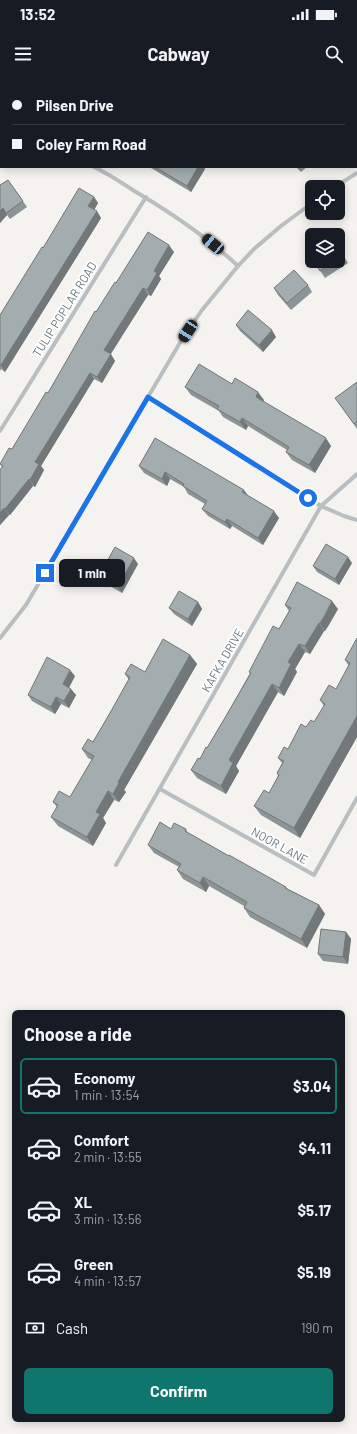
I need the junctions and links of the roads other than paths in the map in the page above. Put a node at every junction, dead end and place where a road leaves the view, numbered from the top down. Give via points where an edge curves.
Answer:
1 (96, 168) edge
2 (357, 173) edge
3 (345, 181) edge
4 (146, 197) junction
5 (305, 208) edge
6 (238, 266) junction
7 (148, 397) junction
8 (0, 432) edge
9 (357, 474) edge
10 (322, 506) junction
11 (357, 520) edge
12 (0, 638) edge
13 (160, 789) junction
14 (357, 798) edge
15 (116, 864) dead end

1 - 4 street
2 - 3 street
4 - 6 street via 196,230
4 - 8 street, TULIP POPLAR ROAD
5 - 6 street via 270,235
6 - 7 street via 202,310
7 - 10 street
7 - 12 street via 26,605
9 - 10 street, KAFKA DRIVE
10 - 11 street
10 - 13 street, KAFKA DRIVE
13 - 14 street, NOOR LANE via 314,875
13 - 15 street, KAFKA DRIVE

